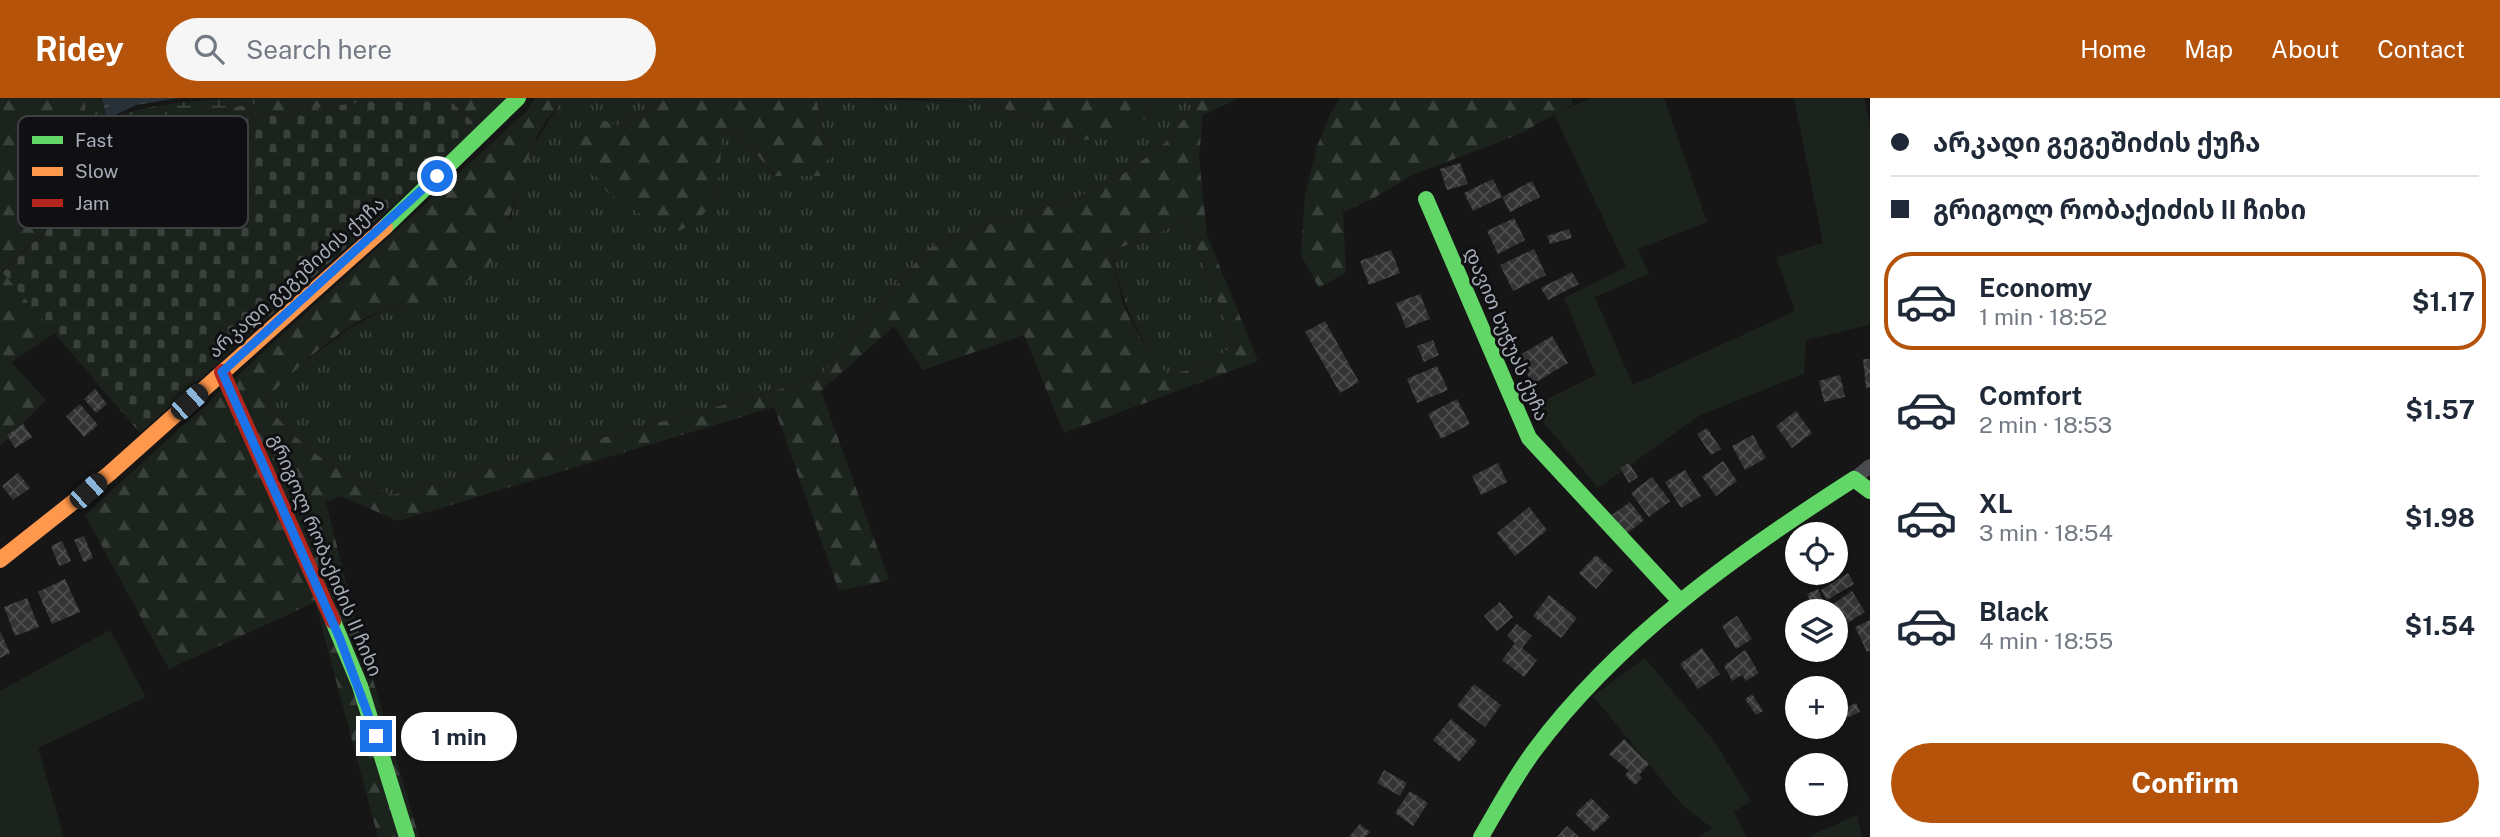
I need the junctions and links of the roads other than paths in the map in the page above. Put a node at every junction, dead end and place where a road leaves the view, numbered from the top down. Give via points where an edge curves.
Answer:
1 (518, 98) edge
2 (1426, 199) dead end
3 (222, 372) junction
4 (1870, 466) edge
5 (1854, 479) junction
6 (1870, 491) edge
7 (0, 561) edge
8 (1679, 600) junction
9 (407, 837) edge
10 (1481, 837) edge

1 - 3 street, არკადი გეგეშიძის ქუჩა via 377,234
2 - 8 street, დავით ხუჭუას ქუჩა via 1529,438
3 - 7 street, არკადი გეგეშიძის ქუჩა via 48,527
3 - 9 street, გრიგოლ რობაქიძის II ჩიხი via 360,686
4 - 5 street
5 - 6 street
5 - 8 street via 1764,536
8 - 10 street via 1542,740

